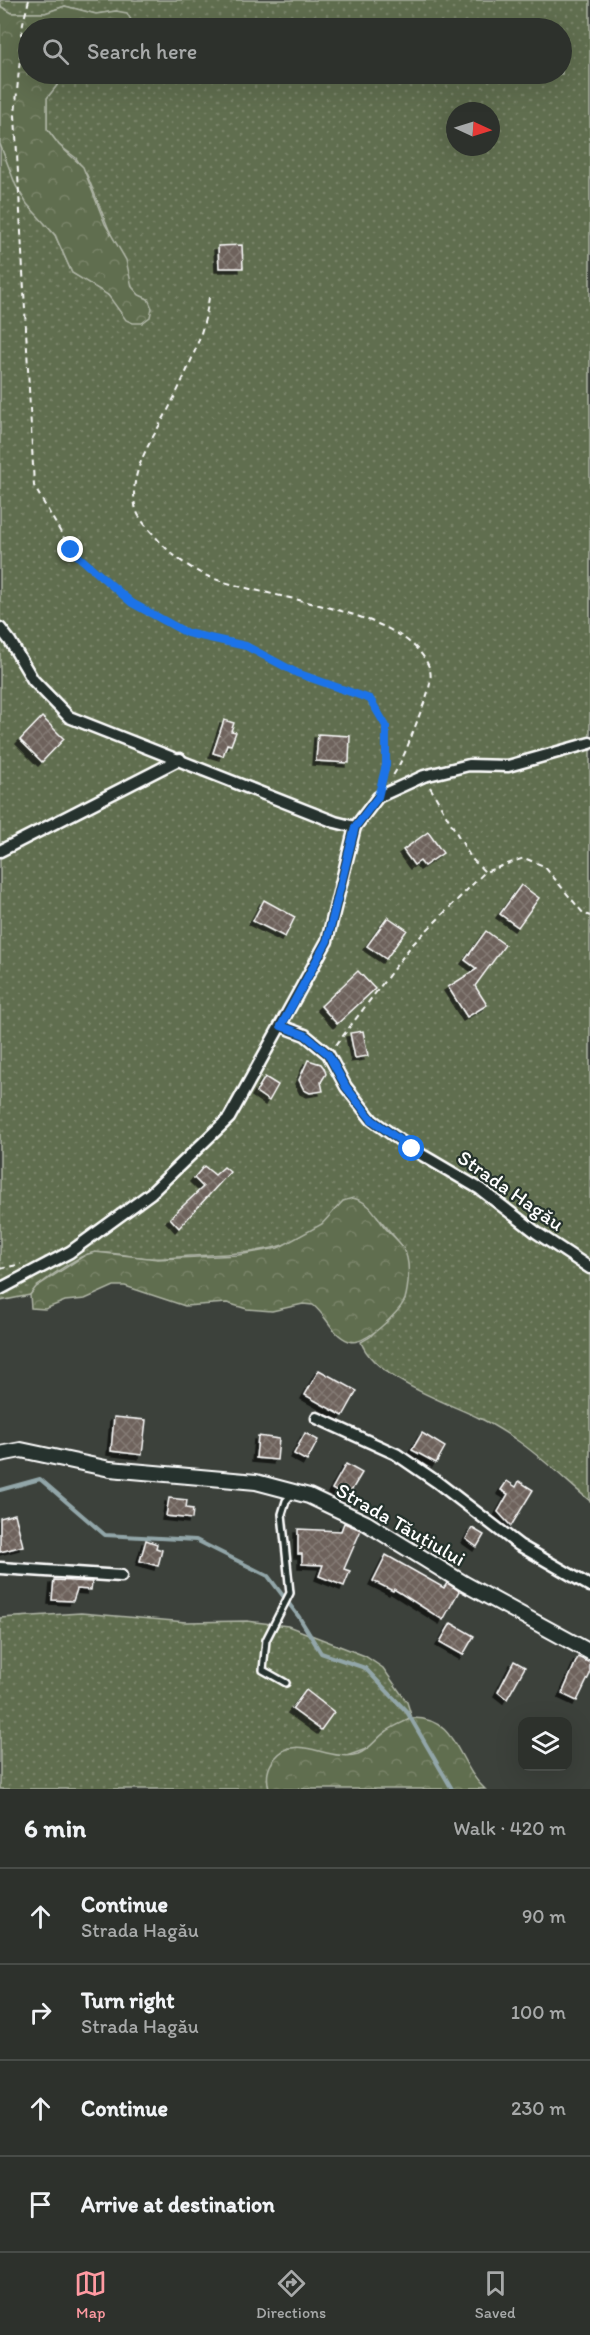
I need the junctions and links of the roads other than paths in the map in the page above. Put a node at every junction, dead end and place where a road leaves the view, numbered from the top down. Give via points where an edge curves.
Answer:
1 (0, 628) edge
2 (590, 742) edge
3 (180, 759) junction
4 (355, 827) junction
5 (0, 851) edge
6 (281, 1026) junction
7 (590, 1268) edge
8 (0, 1289) edge
9 (317, 1419) dead end
10 (0, 1454) edge
11 (294, 1492) junction
12 (0, 1568) edge
13 (121, 1575) dead end
14 (590, 1586) edge
15 (590, 1652) edge
16 (286, 1683) dead end

1 - 3 street via 33,680 69,717
2 - 4 street via 508,766 469,765 424,776 378,797
3 - 4 street
3 - 5 street
4 - 6 street via 327,941
6 - 7 street, Strada Hagău via 305,1035 328,1054 346,1087 372,1120 480,1189
6 - 8 street via 229,1118 151,1193 70,1252
9 - 14 street via 396,1454 519,1545
10 - 11 street, Strada Tăuțiului via 21,1450 110,1470 256,1482
11 - 15 street, Strada Tăuțiului via 366,1523 465,1584
11 - 16 lane via 282,1514 288,1596 266,1640 262,1670
12 - 13 street

